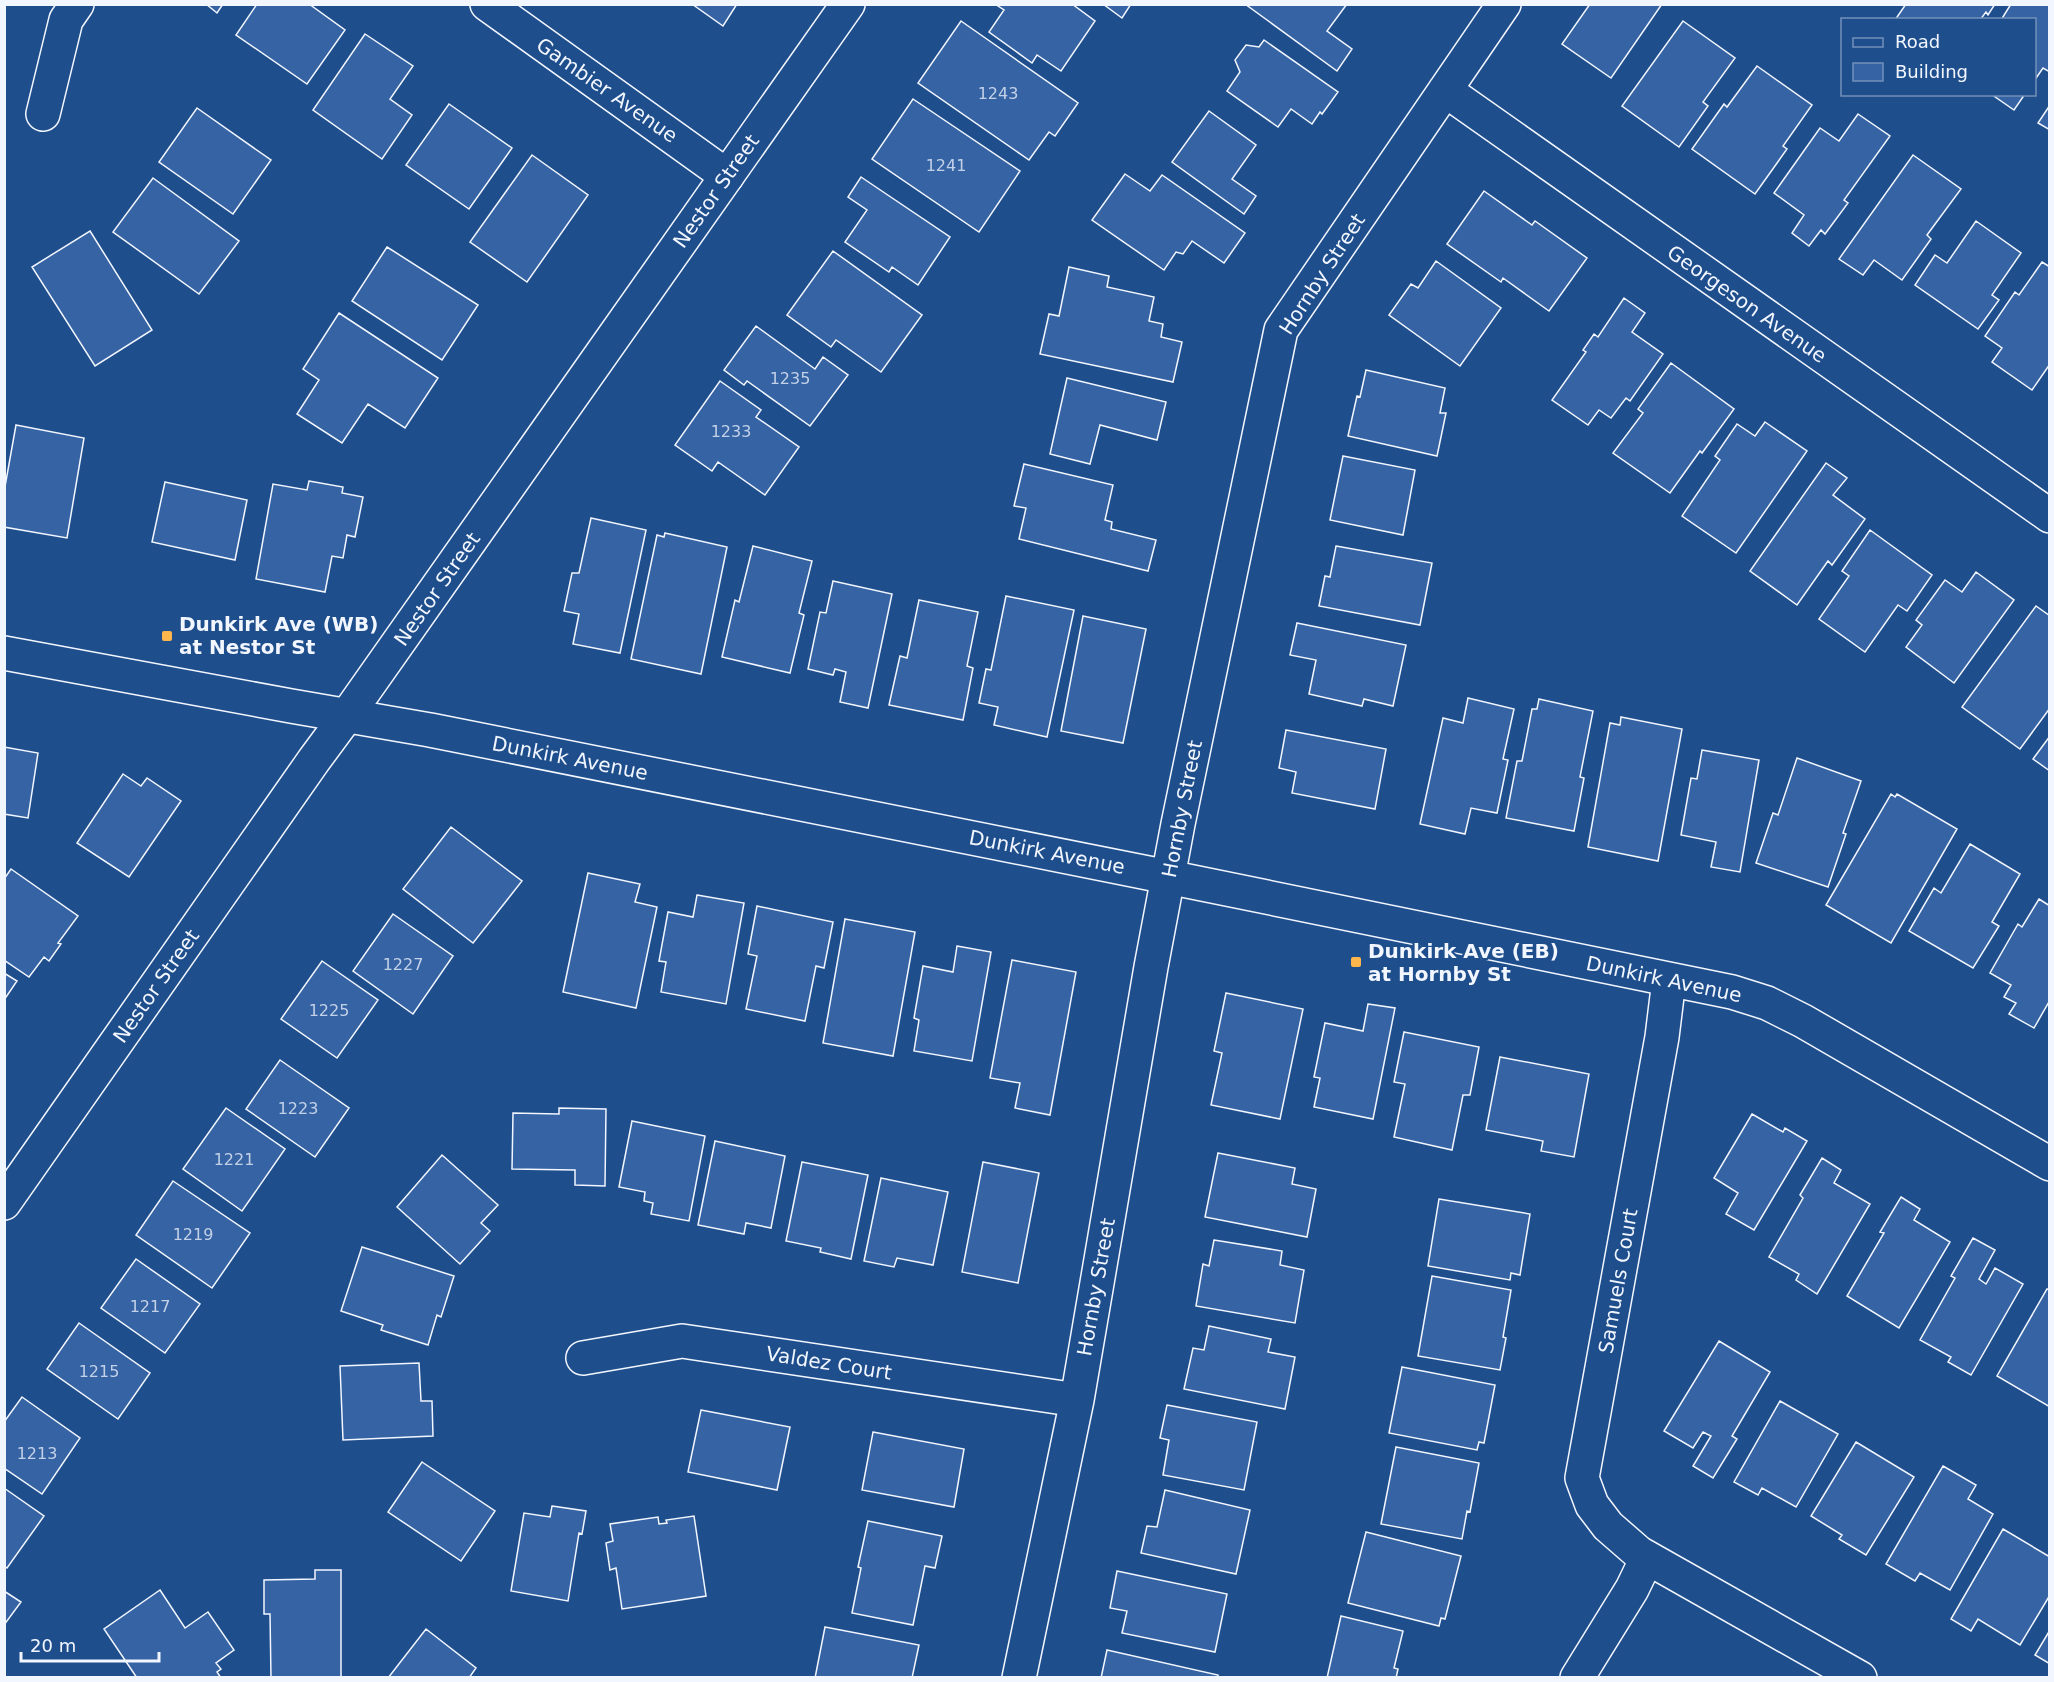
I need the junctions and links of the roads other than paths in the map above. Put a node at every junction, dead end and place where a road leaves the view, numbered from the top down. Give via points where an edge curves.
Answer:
1 (77, 4) edge
2 (487, 4) edge
3 (848, 4) edge
4 (1504, 4) edge
5 (1445, 90) junction
6 (43, 114) dead end
7 (727, 176) junction
8 (2049, 516) edge
9 (4, 653) edge
10 (348, 714) junction
11 (1168, 877) junction
12 (1670, 980) junction
13 (2049, 1164) edge
14 (4, 1203) edge
15 (583, 1358) dead end
16 (1077, 1400) junction
17 (1647, 1558) junction
18 (1019, 1677) edge
19 (1577, 1677) edge
20 (1860, 1677) edge

1 - 6 street via 66,20
2 - 7 street, Gambier Avenue
3 - 7 street, Nestor Street
4 - 5 street, Hornby Street
5 - 8 street, Georgeson Avenue
5 - 11 street, Hornby Street via 1281,330
7 - 10 street, Nestor Street
9 - 10 street, Dunkirk Avenue
10 - 11 street, Dunkirk Avenue
10 - 14 street, Nestor Street
11 - 12 street, Dunkirk Avenue
11 - 16 street, Hornby Street
12 - 13 street, Dunkirk Avenue via 1767,1003
12 - 17 street, Samuels Court via 1582,1478 1592,1505 1608,1526
15 - 16 street, Valdez Court via 682,1341
16 - 18 street, Hornby Street
17 - 19 street
17 - 20 street, Samuels Court

